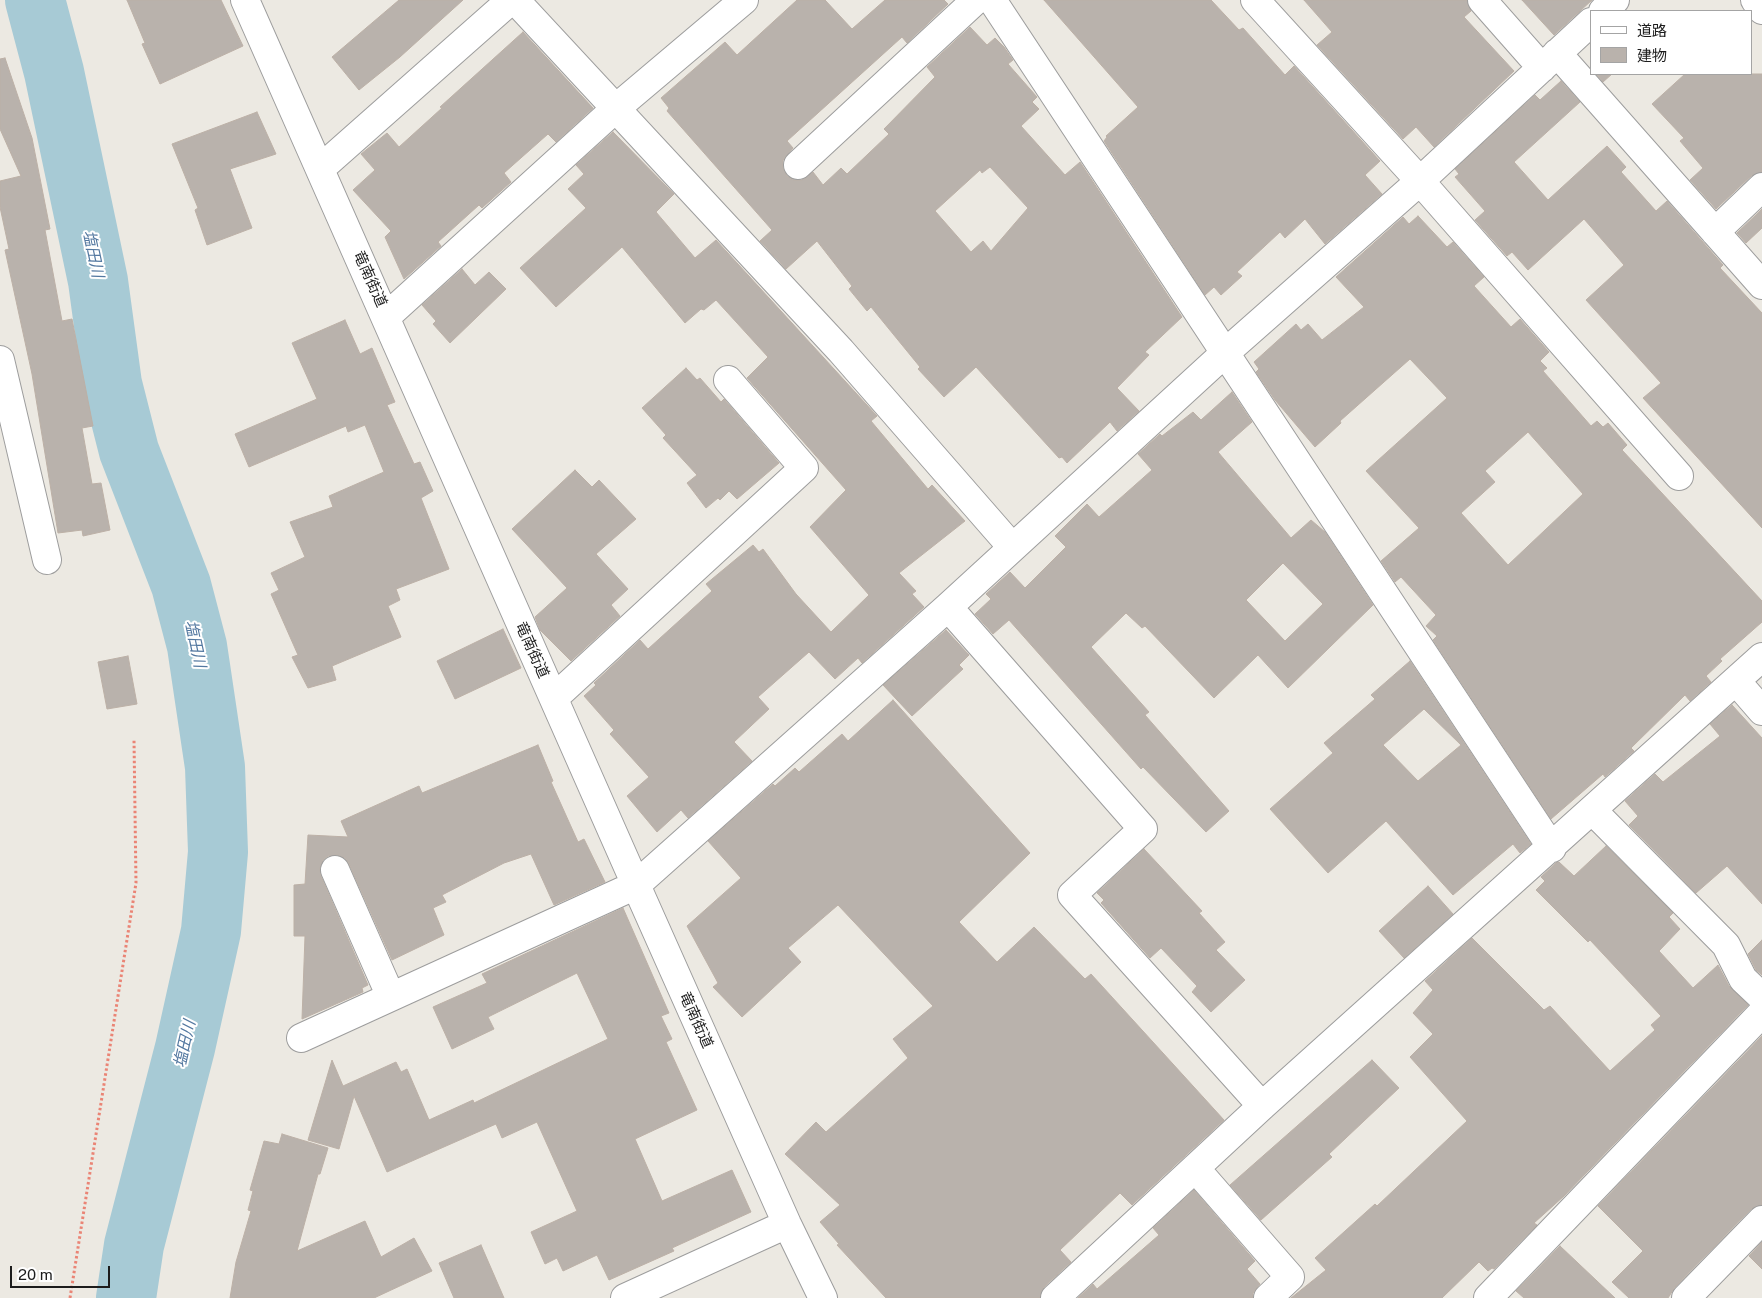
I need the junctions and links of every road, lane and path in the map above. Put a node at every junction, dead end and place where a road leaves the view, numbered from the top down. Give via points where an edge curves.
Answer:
1 (245, 0) edge
2 (511, 0) edge
3 (515, 0) edge
4 (744, 0) edge
5 (976, 0) edge
6 (992, 0) edge
7 (1255, 0) edge
8 (1482, 0) edge
9 (1615, 0) edge
10 (1755, 0) edge
11 (1604, 10) edge
12 (1762, 10) edge
13 (1590, 23) edge
14 (1549, 61) junction
15 (615, 109) junction
16 (798, 165) dead end
17 (321, 168) junction
18 (1420, 181) junction
19 (1762, 187) edge
20 (1715, 232) junction
21 (1762, 285) edge
22 (386, 317) junction
23 (1224, 352) junction
24 (0, 360) edge
25 (728, 380) dead end
26 (1679, 476) dead end
27 (1012, 547) junction
28 (47, 560) dead end
29 (948, 607) junction
30 (1762, 657) edge
31 (1736, 681) junction
32 (554, 698) junction
33 (1762, 711) edge
34 (134, 740) dead end
35 (1593, 811) junction
36 (1552, 848) junction
37 (335, 870) dead end
38 (636, 885) junction
39 (390, 997) junction
40 (1762, 997) edge
41 (1762, 1012) edge
42 (301, 1038) dead end
43 (1262, 1106) junction
44 (1195, 1168) junction
45 (1762, 1220) edge
46 (787, 1224) junction
47 (70, 1298) edge
48 (624, 1298) edge
49 (823, 1298) edge
50 (1055, 1298) edge
51 (1268, 1298) edge
52 (1488, 1298) edge
53 (1686, 1298) edge

1 - 17 street, 竜南街道
2 - 17 street
3 - 15 street
4 - 15 street
5 - 16 street
6 - 23 street
7 - 18 street
8 - 14 street
9 - 11 street
10 - 12 street
13 - 14 street
14 - 18 street
14 - 20 street
15 - 22 street
15 - 27 street via 841,351
17 - 22 street, 竜南街道
18 - 23 street
18 - 26 street
19 - 20 street
20 - 21 street
22 - 32 street, 竜南街道
23 - 27 street
23 - 36 street
24 - 28 street
25 - 32 street via 804,468
27 - 29 street
29 - 38 street
29 - 43 street via 1143,829 1072,895
30 - 31 street
31 - 33 street
31 - 35 street
32 - 38 street, 竜南街道
34 - 47 path via 136,883
35 - 36 street
35 - 40 street via 1726,944 1743,979
36 - 43 street
37 - 39 street
38 - 39 street
38 - 46 street, 竜南街道
39 - 42 street
41 - 52 street
43 - 44 street
44 - 50 street
44 - 51 street via 1290,1278
45 - 53 street
46 - 48 street
46 - 49 street, 竜南街道

